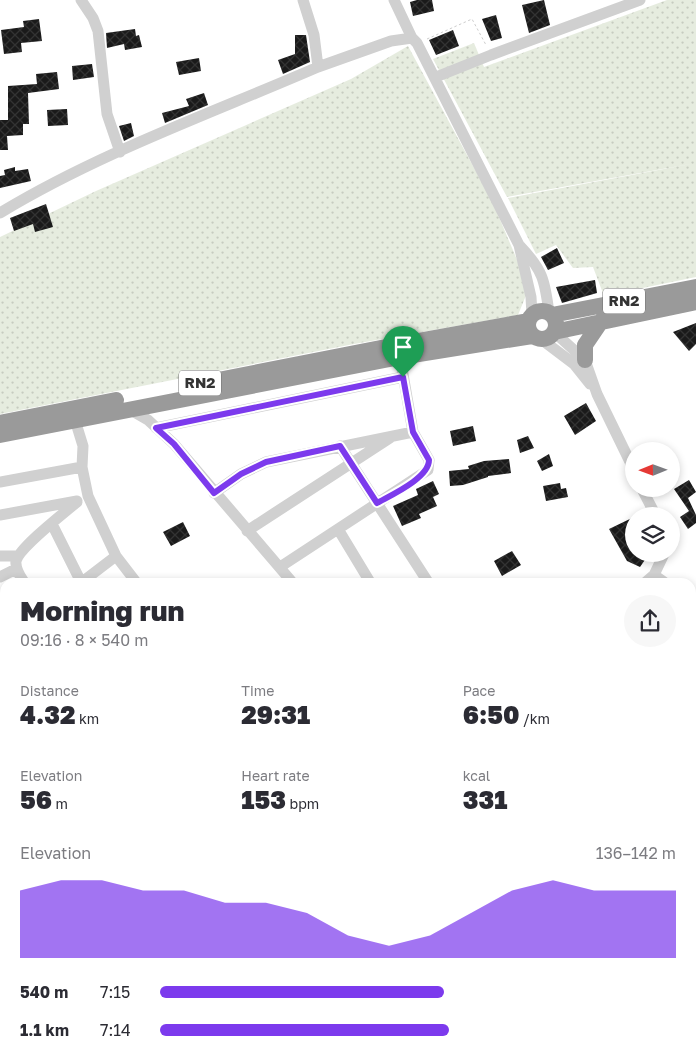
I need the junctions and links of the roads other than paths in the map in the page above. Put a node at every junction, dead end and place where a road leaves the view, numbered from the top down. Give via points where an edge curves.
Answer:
1 (81, 0) edge
2 (303, 0) edge
3 (394, 0) edge
4 (640, 0) edge
5 (415, 40) junction
6 (318, 67) junction
7 (436, 78) junction
8 (120, 152) junction
9 (0, 213) edge
10 (519, 245) junction
11 (696, 287) edge
12 (696, 302) edge
13 (550, 314) junction
14 (602, 320) junction
15 (537, 328) junction
16 (400, 356) junction
17 (585, 360) junction
18 (403, 377) junction
19 (597, 394) junction
20 (127, 409) junction
21 (76, 420) junction
22 (0, 423) edge
23 (156, 428) junction
24 (413, 432) junction
25 (0, 435) edge
26 (395, 435) junction
27 (340, 446) junction
28 (625, 452) edge
29 (353, 464) junction
30 (82, 467) junction
31 (0, 482) edge
32 (214, 493) junction
33 (88, 496) junction
34 (77, 502) junction
35 (377, 503) junction
36 (0, 515) edge
37 (52, 524) junction
38 (338, 529) junction
39 (247, 531) junction
40 (0, 556) edge
41 (18, 556) junction
42 (116, 556) junction
43 (660, 562) edge
44 (280, 567) junction
45 (16, 570) junction
46 (0, 577) edge
47 (21, 578) edge
48 (80, 578) edge
49 (87, 578) edge
50 (133, 578) edge
51 (289, 578) edge
52 (368, 578) edge
53 (425, 578) edge
54 (651, 578) edge

1 - 8 street via 98,31 107,114
2 - 6 street via 314,35
3 - 5 street
4 - 7 street
5 - 6 street via 392,41
5 - 7 street
6 - 8 street
7 - 10 street
8 - 9 street via 38,190
10 - 13 street via 537,264
10 - 15 street
11 - 13 highway, RN2
12 - 14 highway, RN2
13 - 15 highway via 556,323
14 - 15 highway, RN2
14 - 17 highway via 585,345
15 - 16 highway, RN2
15 - 17 street
15 - 19 street via 574,364
15 - 22 highway, RN2 via 401,344
16 - 18 street
16 - 20 highway, RN2
17 - 19 street
18 - 23 street
18 - 24 street
19 - 28 street
20 - 21 highway, RN2
20 - 23 street
21 - 25 highway, RN2
21 - 30 street via 83,446
23 - 32 street via 174,444
24 - 26 street
24 - 35 street via 429,460 428,470
26 - 27 street
26 - 29 street
27 - 29 street
27 - 32 street via 266,462
29 - 35 street
29 - 39 street
30 - 31 street
30 - 33 street
32 - 39 street
33 - 34 street
33 - 42 street
34 - 36 street
34 - 37 street
35 - 38 street
35 - 53 street
37 - 41 street
37 - 48 street
38 - 44 street
38 - 52 street
39 - 44 street
40 - 41 street
41 - 45 street
42 - 49 street
42 - 50 street
43 - 54 street
44 - 51 street
45 - 46 street
45 - 47 street

